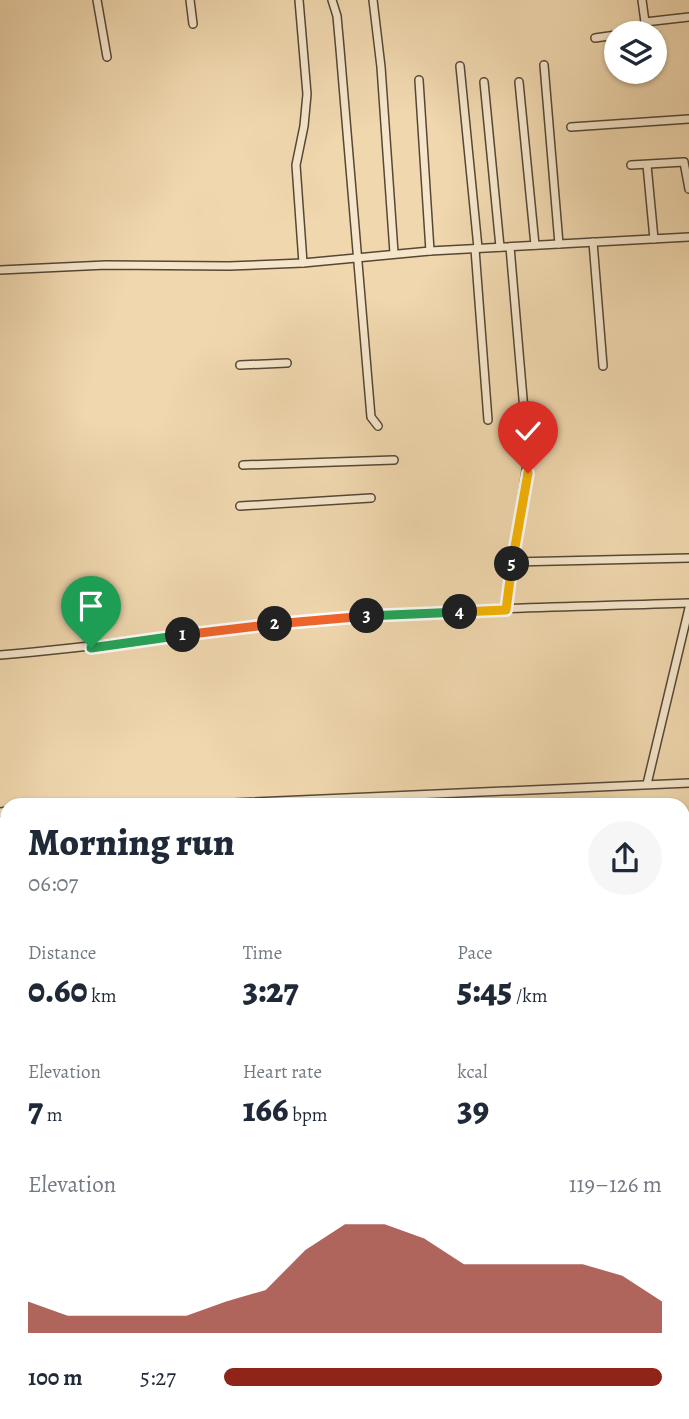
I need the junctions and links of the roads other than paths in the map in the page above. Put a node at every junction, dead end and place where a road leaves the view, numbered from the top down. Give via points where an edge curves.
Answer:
1 (97, 0) edge
2 (190, 0) edge
3 (299, 0) edge
4 (332, 0) edge
5 (373, 0) edge
6 (642, 0) edge
7 (689, 17) edge
8 (645, 21) edge
9 (654, 21) edge
10 (193, 24) dead end
11 (604, 37) edge
12 (595, 38) dead end
13 (107, 57) dead end
14 (544, 65) dead end
15 (460, 66) dead end
16 (419, 80) dead end
17 (484, 82) dead end
18 (519, 82) dead end
19 (689, 119) edge
20 (571, 127) dead end
21 (631, 164) dead end
22 (648, 164) junction
23 (689, 189) edge
24 (689, 237) edge
25 (654, 239) junction
26 (593, 242) junction
27 (559, 244) junction
28 (535, 245) junction
29 (500, 247) junction
30 (510, 247) junction
31 (477, 248) junction
32 (430, 251) junction
33 (394, 253) junction
34 (356, 257) junction
35 (303, 263) junction
36 (0, 270) edge
37 (287, 363) dead end
38 (240, 365) dead end
39 (603, 366) dead end
40 (488, 420) dead end
41 (378, 426) dead end
42 (394, 460) dead end
43 (243, 466) dead end
44 (371, 498) dead end
45 (240, 506) dead end
46 (689, 558) edge
47 (512, 562) junction
48 (689, 603) edge
49 (689, 608) edge
50 (506, 610) junction
51 (0, 655) edge
52 (689, 783) edge
53 (647, 785) junction
54 (348, 798) edge

1 - 13 street
2 - 10 street
3 - 35 street via 307,94 296,166
4 - 34 street
5 - 33 street
6 - 8 street
7 - 9 street
11 - 12 street
14 - 27 street
15 - 31 street
16 - 32 street
17 - 29 street
18 - 28 street
19 - 20 street
21 - 22 street
22 - 23 street via 685,162
22 - 25 street
24 - 25 street
25 - 26 street
26 - 27 street
26 - 39 street
27 - 28 street
28 - 30 street
29 - 30 street
29 - 31 street
30 - 47 street via 528,457
31 - 32 street
31 - 40 street
32 - 33 street
33 - 34 street
34 - 35 street
34 - 41 street via 371,418
35 - 36 street via 106,264
37 - 38 street
42 - 43 street
44 - 45 street
46 - 47 street
47 - 50 street
48 - 50 street
49 - 53 street
50 - 51 street via 335,618
52 - 53 street
53 - 54 street

